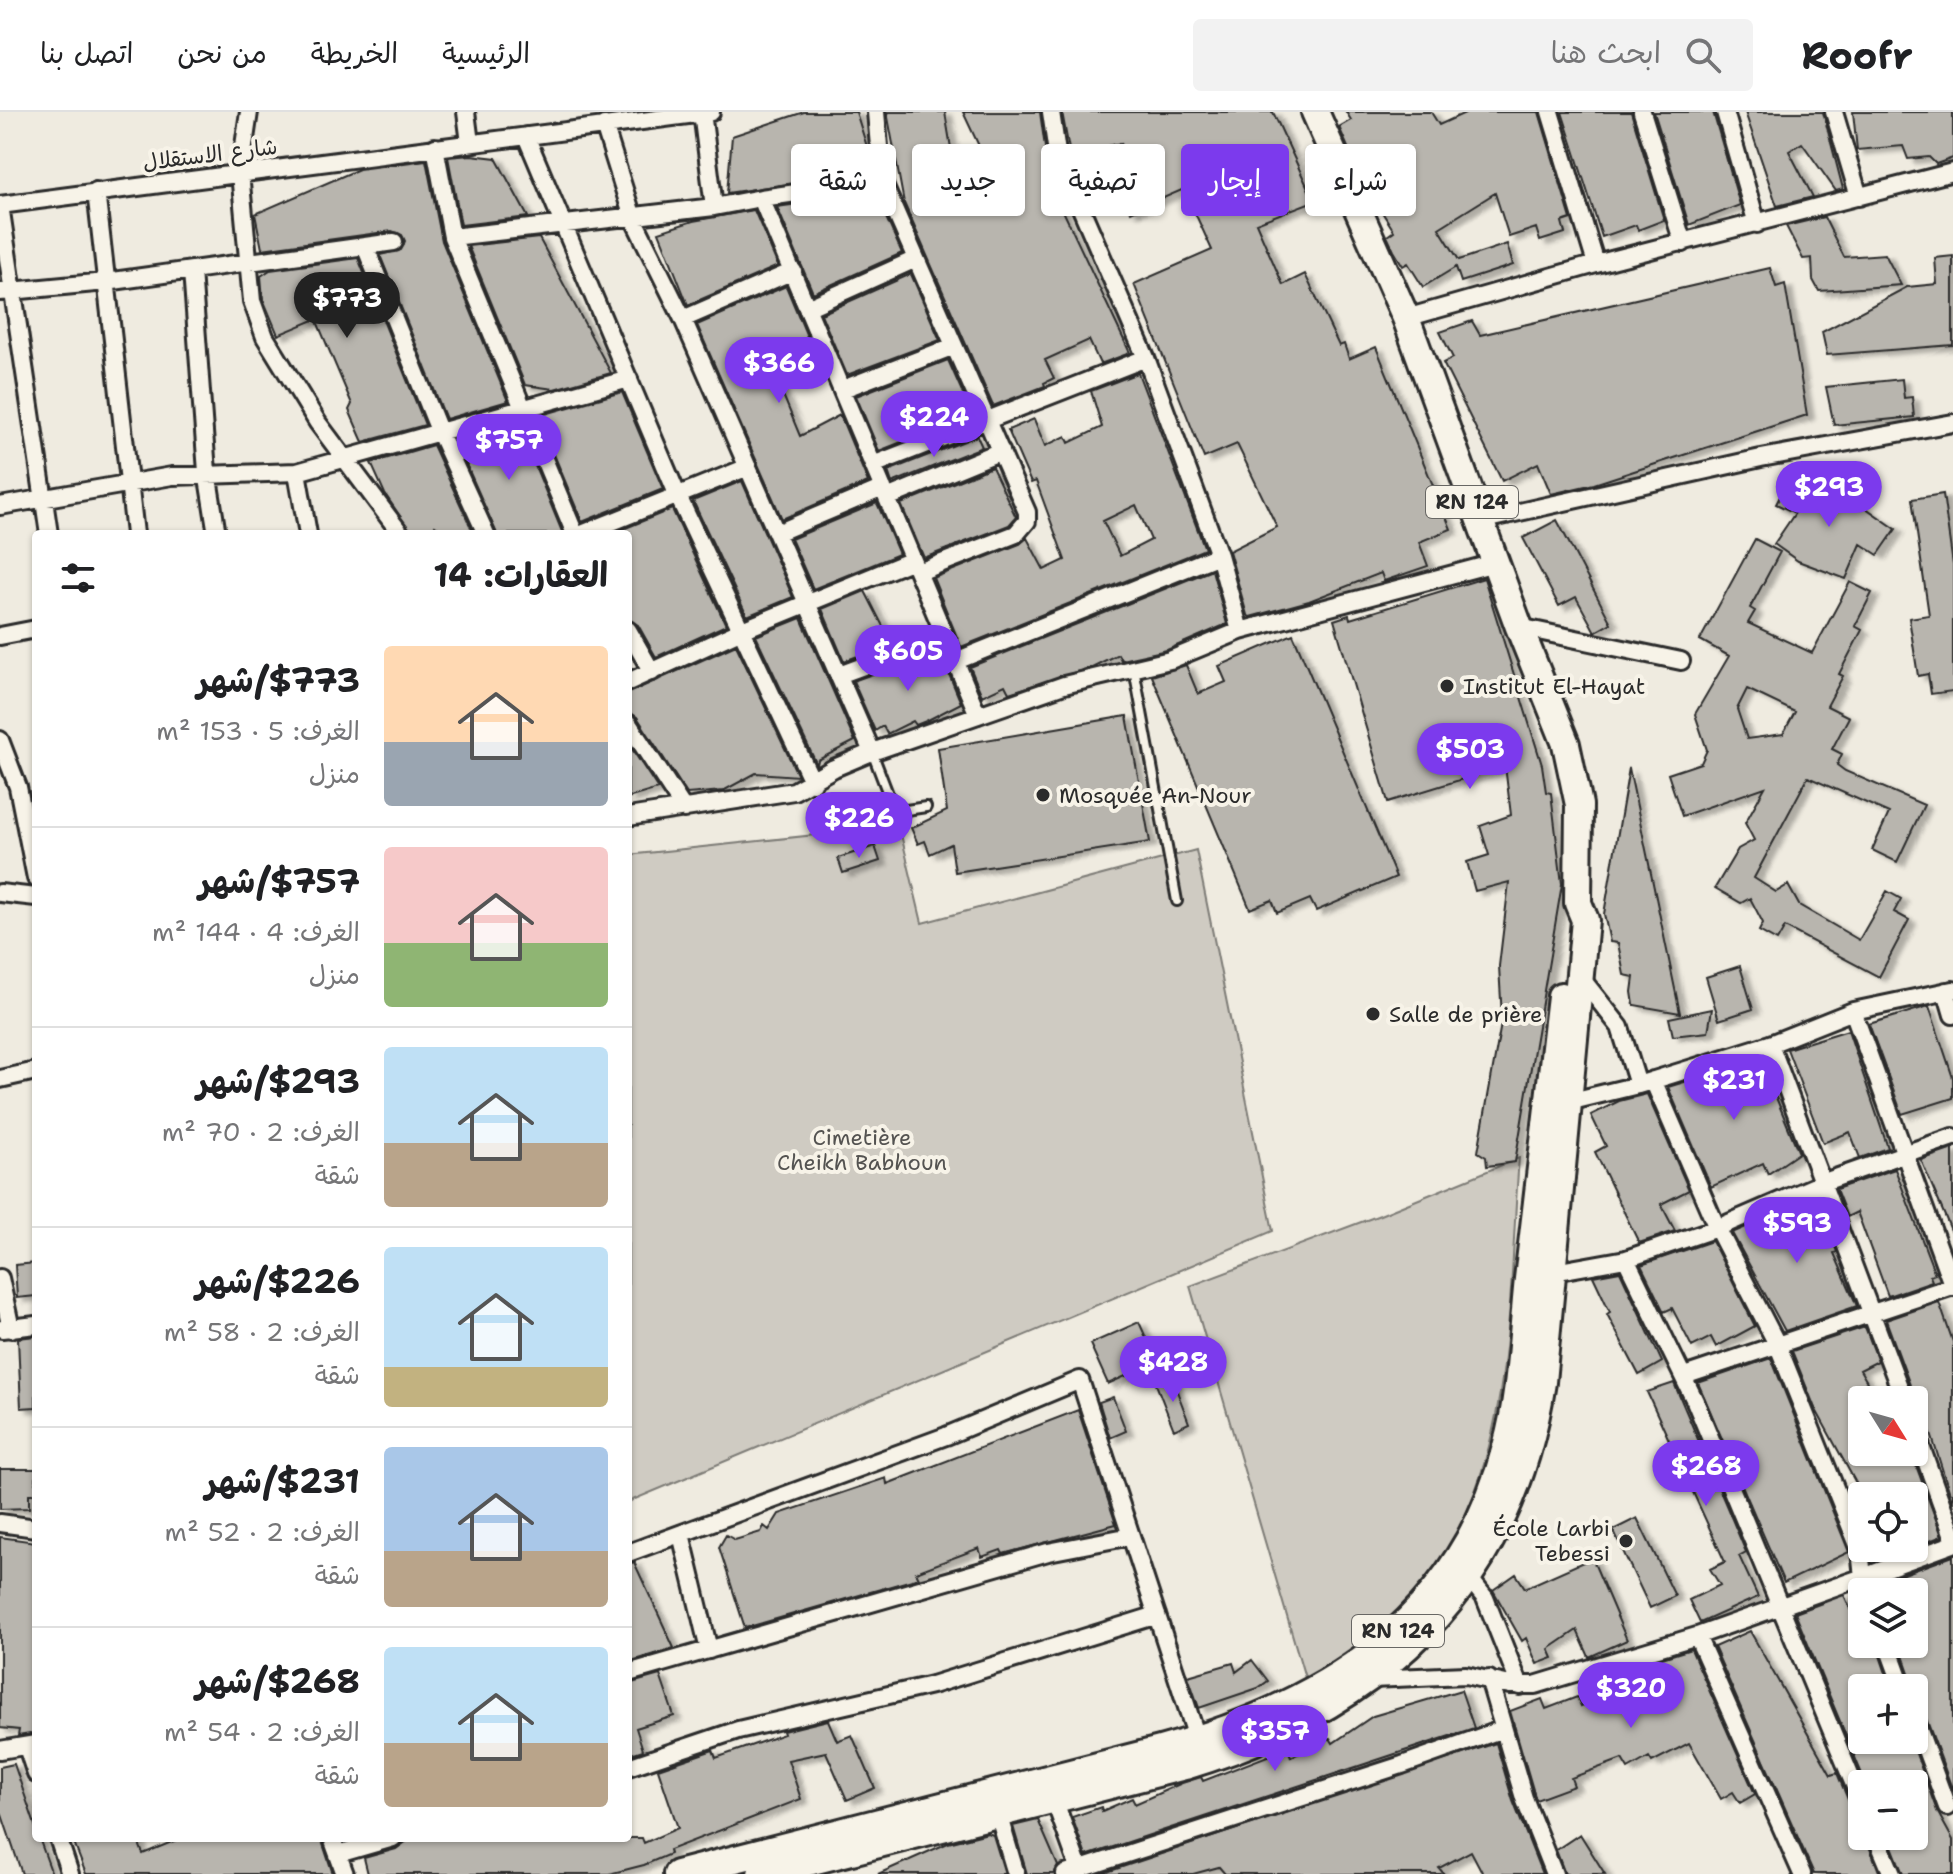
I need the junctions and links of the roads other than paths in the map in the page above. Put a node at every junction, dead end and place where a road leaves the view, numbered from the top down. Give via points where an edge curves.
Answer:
1 (249, 112) edge
2 (466, 112) edge
3 (702, 112) edge
4 (711, 112) edge
5 (876, 112) edge
6 (1051, 112) edge
7 (1315, 112) edge
8 (1550, 112) edge
9 (1642, 112) edge
10 (1725, 112) edge
11 (1834, 112) edge
12 (604, 125) junction
13 (526, 136) junction
14 (470, 143) junction
15 (879, 144) edge
16 (435, 147) junction
17 (1953, 172) edge
18 (240, 173) junction
19 (96, 191) junction
20 (791, 194) edge
21 (1859, 197) junction
22 (761, 198) junction
23 (0, 205) edge
24 (714, 207) junction
25 (896, 213) edge
26 (633, 218) junction
27 (564, 224) junction
28 (1757, 224) junction
29 (452, 237) junction
30 (394, 242) dead end
31 (1683, 243) junction
32 (365, 246) junction
33 (916, 259) junction
34 (247, 263) junction
35 (1596, 264) junction
36 (192, 271) junction
37 (793, 271) junction
38 (106, 282) junction
39 (6, 291) edge
40 (807, 308) junction
41 (1406, 318) junction
42 (683, 319) junction
43 (954, 346) junction
44 (1146, 358) junction
45 (629, 379) junction
46 (843, 389) junction
47 (525, 411) junction
48 (986, 419) junction
49 (1953, 423) edge
50 (440, 433) junction
51 (1001, 451) junction
52 (345, 458) junction
53 (873, 465) junction
54 (748, 467) junction
55 (207, 472) junction
56 (297, 472) junction
57 (130, 484) junction
58 (885, 493) junction
59 (677, 494) junction
60 (43, 498) junction
61 (0, 506) edge
62 (1479, 521) junction
63 (48, 530) edge
64 (135, 530) edge
65 (216, 530) edge
66 (307, 530) edge
67 (398, 530) edge
68 (484, 530) edge
69 (573, 530) edge
70 (592, 530) edge
71 (777, 533) junction
72 (1219, 555) junction
73 (1495, 563) junction
74 (916, 566) junction
75 (807, 603) junction
76 (1519, 627) junction
77 (32, 630) edge
78 (742, 630) junction
79 (1240, 631) junction
80 (0, 636) edge
81 (945, 636) junction
82 (632, 637) edge
83 (956, 661) junction
84 (1681, 661) dead end
85 (1134, 669) junction
86 (652, 672) junction
87 (839, 675) junction
88 (632, 680) edge
89 (978, 715) junction
90 (632, 729) edge
91 (0, 740) edge
92 (872, 752) junction
93 (813, 783) junction
94 (926, 807) dead end
95 (684, 809) junction
96 (632, 816) edge
97 (32, 858) edge
98 (0, 893) edge
99 (32, 897) edge
100 (1177, 901) dead end
101 (1578, 903) junction
102 (1581, 978) junction
103 (1949, 990) edge
104 (1853, 1011) junction
105 (1953, 1015) edge
106 (1770, 1044) junction
107 (32, 1072) edge
108 (0, 1079) edge
109 (1646, 1083) junction
110 (1568, 1102) junction
111 (1953, 1137) edge
112 (1903, 1154) junction
113 (1824, 1182) junction
114 (1717, 1228) junction
115 (1626, 1259) junction
116 (1540, 1276) junction
117 (0, 1278) edge
118 (1953, 1286) edge
119 (1874, 1315) junction
120 (32, 1326) edge
121 (6, 1329) edge
122 (1778, 1346) junction
123 (1684, 1376) junction
124 (1899, 1386) edge
125 (1928, 1466) edge
126 (0, 1523) edge
127 (32, 1527) edge
128 (681, 1534) junction
129 (1131, 1536) junction
130 (1953, 1536) edge
131 (1953, 1544) edge
132 (632, 1552) edge
133 (1463, 1570) junction
134 (1865, 1578) edge
135 (1879, 1578) edge
136 (1848, 1588) edge
137 (1777, 1606) junction
138 (1157, 1615) junction
139 (1697, 1636) junction
140 (709, 1650) junction
141 (632, 1672) edge
142 (1371, 1679) junction
143 (1489, 1679) junction
144 (1520, 1686) junction
145 (1503, 1729) junction
146 (31, 1745) edge
147 (1201, 1749) junction
148 (0, 1750) edge
149 (1928, 1754) edge
150 (632, 1766) edge
151 (1848, 1771) edge
152 (1054, 1799) junction
153 (995, 1802) junction
154 (1947, 1807) dead end
155 (59, 1842) edge
156 (364, 1842) edge
157 (335, 1846) edge
158 (1882, 1850) edge
159 (1075, 1872) edge
160 (70, 1874) edge
161 (345, 1874) edge
162 (677, 1874) edge
163 (761, 1874) edge
164 (1016, 1874) edge
165 (1554, 1874) edge
166 (1802, 1874) edge
167 (1892, 1874) edge

1 - 18 street
2 - 14 street
3 - 4 street, شارع الاستقلال
3 - 12 street, شارع الاستقلال
3 - 24 street
5 - 15 street
6 - 44 street via 1057,153
7 - 41 main road, RN 124
8 - 35 street
9 - 31 street
10 - 28 street
11 - 21 street
12 - 13 street, شارع الاستقلال
12 - 26 street
13 - 14 street, شارع الاستقلال
13 - 27 street
14 - 16 street, شارع الاستقلال
16 - 18 street, شارع الاستقلال
16 - 29 street
17 - 21 street
18 - 19 street, شارع الاستقلال
18 - 34 street
19 - 23 street, شارع الاستقلال
19 - 38 street
20 - 22 street
21 - 28 street
22 - 24 street
22 - 37 street
23 - 39 street
24 - 26 street
25 - 33 street
26 - 27 street
26 - 42 street
27 - 29 street
27 - 45 street
28 - 31 street
29 - 47 street
30 - 32 street
31 - 35 street
32 - 34 street
32 - 50 street
33 - 40 street
33 - 43 street
34 - 36 street
34 - 52 street via 252,301 265,337
35 - 41 street
36 - 38 street
36 - 55 street
37 - 40 street
37 - 42 street
38 - 39 street
38 - 57 street
39 - 60 street
40 - 46 street
41 - 62 main road, RN 124
42 - 54 street
43 - 46 street
43 - 48 street
44 - 48 street
44 - 72 street
45 - 47 street
45 - 59 street
46 - 53 street
47 - 50 street
47 - 69 street
48 - 51 street
48 - 53 street
49 - 62 street via 1761,458
50 - 52 street
50 - 68 street
51 - 58 street
51 - 74 street via 1027,512 1024,529
52 - 56 street
52 - 67 street
53 - 58 street
54 - 59 street
54 - 71 street
55 - 56 street
55 - 57 street
55 - 65 street
56 - 66 street
57 - 60 street
57 - 64 street
58 - 71 street
58 - 74 street
59 - 70 street
59 - 78 street
60 - 61 street
60 - 63 street
62 - 73 main road, RN 124
71 - 75 street
72 - 79 street
72 - 83 street
73 - 76 main road, RN 124
73 - 79 street
74 - 75 street
74 - 81 street
75 - 78 street
75 - 87 street
76 - 84 street
76 - 101 main road, RN 124 via 1573,764 1579,805
77 - 80 street
78 - 86 street
78 - 93 street
79 - 85 street
81 - 83 street
81 - 87 street
82 - 86 street
83 - 89 street
85 - 89 street via 1064,685
85 - 100 lane
86 - 88 street
87 - 92 street
89 - 92 street
90 - 95 street
91 - 97 street via 18,787
92 - 93 street
92 - 94 lane via 893,807
93 - 95 street via 794,791
95 - 96 street
98 - 99 street
101 - 102 main road, RN 124 via 1585,920
101 - 116 main road, RN 124 via 1570,920
102 - 109 street via 1620,1027
102 - 110 main road, RN 124
103 - 104 street
103 - 105 street
104 - 106 street
104 - 112 street
106 - 109 street
106 - 113 street
107 - 108 street
109 - 110 street
109 - 114 street
110 - 116 main road, RN 124
111 - 112 street
112 - 113 street
112 - 118 street
113 - 114 street
113 - 119 street
114 - 115 street
114 - 122 street
115 - 116 street
115 - 123 street
116 - 133 main road, RN 124 via 1542,1382 1529,1449 1506,1513
117 - 121 street
118 - 119 street
119 - 122 street
119 - 124 street
120 - 121 street
122 - 123 street
122 - 134 street via 1860,1550
123 - 137 street
125 - 130 street
126 - 127 street
128 - 129 street via 1080,1380
128 - 132 street
128 - 140 street
129 - 138 street
129 - 140 street via 1048,1552
131 - 135 street
133 - 142 main road, RN 124 via 1417,1641
133 - 144 street via 1485,1598
133 - 147 main road, RN 124 via 1362,1662
136 - 137 street
137 - 139 street
137 - 151 street
138 - 147 street
138 - 150 street via 932,1685 738,1730
139 - 144 street via 1547,1683
139 - 166 street
140 - 141 street
142 - 143 street
142 - 147 main road, RN 124 via 1297,1723
143 - 144 street
143 - 145 street
145 - 159 street
145 - 165 street
146 - 148 street
147 - 152 main road, RN 124
147 - 153 main road, RN 124
149 - 154 street
152 - 153 main road, RN 124
152 - 159 street
153 - 162 main road, RN 124
153 - 163 main road, RN 124
153 - 164 street
155 - 160 street
156 - 157 street
157 - 161 street
158 - 167 street

